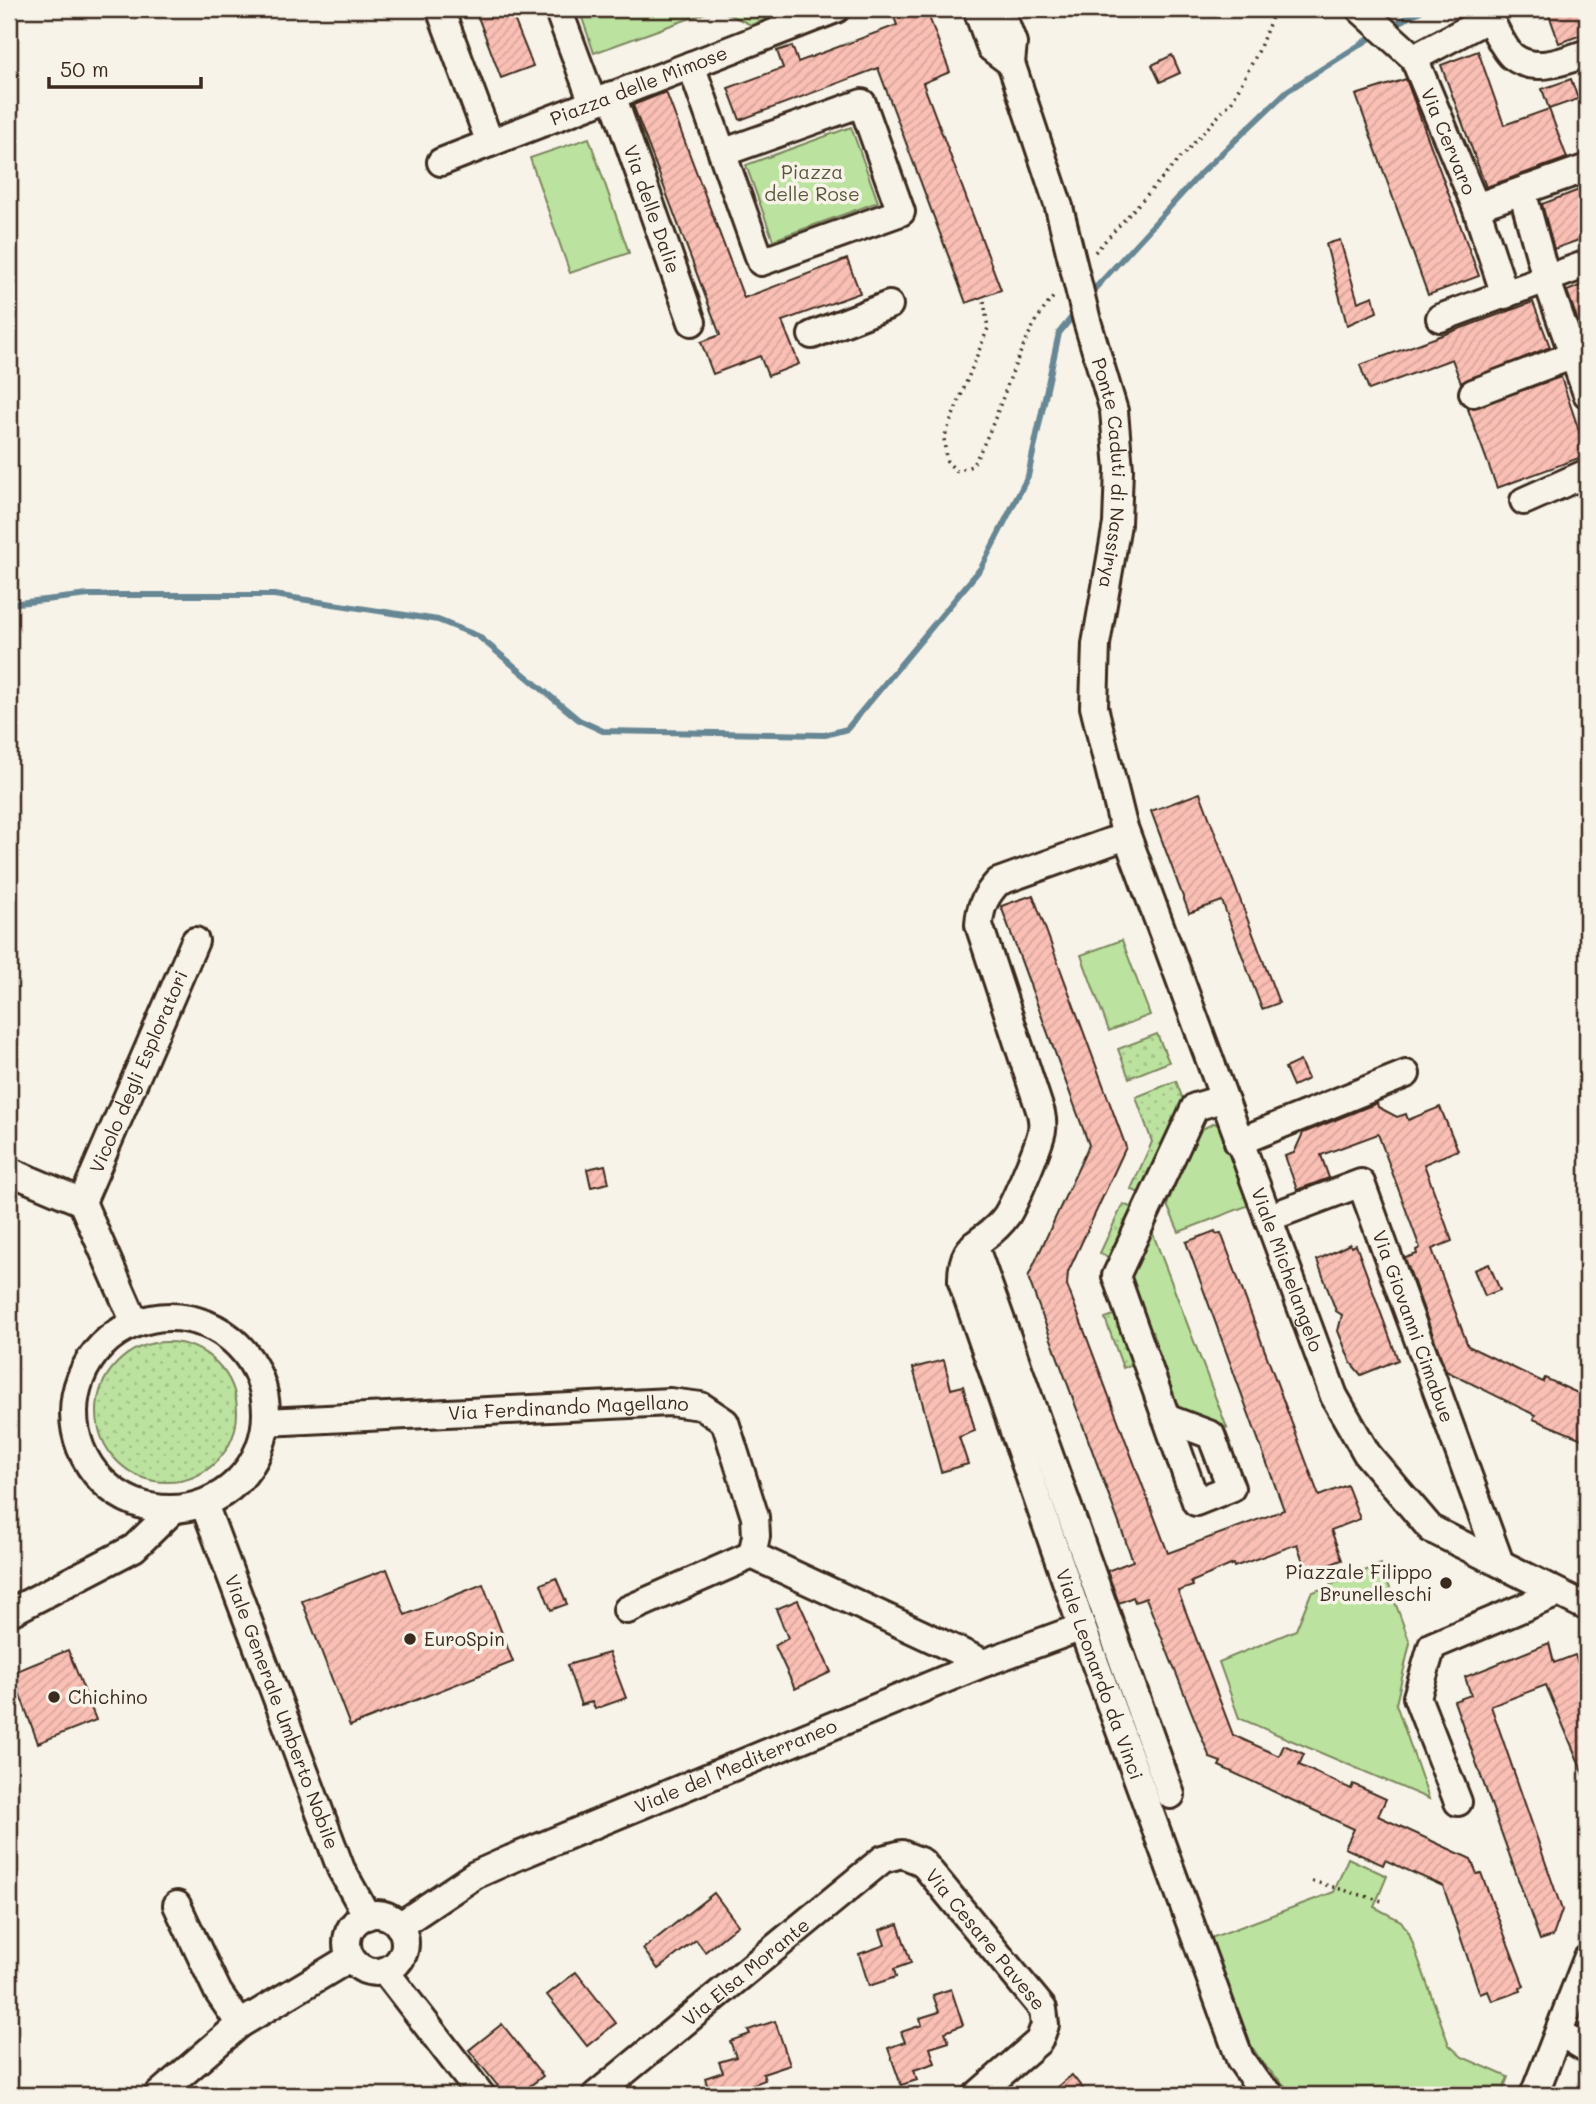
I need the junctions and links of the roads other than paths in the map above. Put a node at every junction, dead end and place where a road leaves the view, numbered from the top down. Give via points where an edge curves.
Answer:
1 (439, 9) edge
2 (558, 9) edge
3 (836, 9) edge
4 (977, 9) edge
5 (1000, 9) edge
6 (1360, 9) edge
7 (1496, 13) edge
8 (1587, 53) edge
9 (1414, 58) junction
10 (1012, 63) junction
11 (691, 65) junction
12 (603, 99) junction
13 (490, 143) junction
14 (722, 153) junction
15 (441, 162) dead end
16 (1587, 168) edge
17 (1522, 191) junction
18 (1476, 207) junction
19 (1587, 264) edge
20 (1546, 278) junction
21 (1505, 295) junction
22 (889, 305) dead end
23 (1440, 318) dead end
24 (692, 322) dead end
25 (812, 335) dead end
26 (1580, 353) edge
27 (1473, 393) dead end
28 (1587, 394) edge
29 (1587, 473) edge
30 (1524, 501) dead end
31 (1124, 830) junction
32 (195, 942) dead end
33 (1406, 1074) dead end
34 (1222, 1099) junction
35 (1238, 1142) junction
36 (9, 1171) edge
37 (82, 1202) junction
38 (1268, 1218) junction
39 (974, 1245) junction
40 (135, 1323) junction
41 (1166, 1418) dead end
42 (266, 1422) junction
43 (204, 1504) junction
44 (173, 1510) junction
45 (752, 1555) junction
46 (1500, 1563) junction
47 (1558, 1593) junction
48 (1587, 1607) edge
49 (627, 1610) dead end
50 (9, 1613) edge
51 (1082, 1627) junction
52 (984, 1663) junction
53 (1171, 1795) dead end
54 (1458, 1802) dead end
55 (902, 1854) joint
56 (177, 1905) dead end
57 (366, 1916) junction
58 (399, 1926) junction
59 (351, 1958) junction
60 (1587, 1967) edge
61 (385, 1971) junction
62 (240, 2024) junction
63 (1559, 2032) junction
64 (1587, 2049) edge
65 (158, 2095) edge
66 (481, 2095) edge
67 (596, 2095) edge
68 (977, 2095) edge
69 (1271, 2095) edge
70 (1534, 2095) edge

1 - 13 street
2 - 12 street, Via delle Dalie
3 - 11 street, Piazza delle Mimose
4 - 10 street via 991,48
5 - 10 street, Ponte Caduti di Nassirya via 1013,43
6 - 9 street, Via Cervaro
7 - 8 street via 1511,55 1530,64 1554,65
7 - 9 street
9 - 18 street, Via Cervaro
10 - 31 street, Ponte Caduti di Nassirya, bridge via 1059,207 1114,411 1117,524 1096,644 1094,707
11 - 12 street, Piazza delle Mimose
11 - 14 street
12 - 13 street, Piazza delle Mimose
12 - 24 street, Via delle Dalie
13 - 15 street, Piazza delle Mimose
14 - 14 street via 761,262 901,212 863,103
16 - 17 street
17 - 18 street
17 - 20 street
18 - 21 street, Via Cervaro
19 - 20 street
20 - 21 street
20 - 26 street
21 - 23 street
22 - 25 street
26 - 27 street
26 - 28 street
29 - 30 street
31 - 34 street, Viale Michelangelo
31 - 39 street, Viale Leonardo da Vinci via 998,881 980,911 979,925 1041,1113 1042,1129 1008,1213 991,1234
32 - 37 street, Vicolo degli Esploratori
33 - 35 street
34 - 35 street, Viale Michelangelo
34 - 41 street via 1195,1107 1116,1276
35 - 38 street, Viale Michelangelo
36 - 37 street
37 - 40 street
38 - 46 street, Viale Michelangelo via 1334,1396 1367,1454 1431,1529
38 - 46 street, Via Giovanni Cimabue via 1361,1183
39 - 51 street, Viale Leonardo da Vinci via 961,1263 962,1282
39 - 53 street, Viale Leonardo da Vinci
40 - 42 street via 162,1317 190,1318 216,1328 239,1345 255,1367 265,1394
40 - 44 street via 109,1338 89,1360 76,1388 73,1418 79,1447 116,1494 143,1506
42 - 43 street via 260,1448 247,1471 228,1490
42 - 45 street, Via Ferdinando Magellano via 670,1402 701,1406 725,1422 755,1517
43 - 44 street
43 - 57 street, Viale Generale Umberto Nobile via 341,1869
44 - 50 street via 134,1548
45 - 49 street
45 - 52 street
46 - 47 street, Viale Michelangelo
47 - 48 street, Viale Michelangelo
47 - 54 street via 1432,1646 1417,1697
51 - 52 street, Viale del Mediterraneo
51 - 69 street, Viale Leonardo da Vinci via 1240,2059
52 - 58 street, Viale del Mediterraneo via 475,1875
55 - 67 street, Via Elsa Morante via 883,1859
55 - 68 street, Via Cesare Pavese via 922,1862 1042,2009 1045,2025 1040,2041
56 - 62 street via 218,1992
57 - 58 street via 385,1916
57 - 59 street via 347,1938
58 - 61 street via 404,1952 400,1961
59 - 61 street via 365,1971
59 - 62 street
60 - 63 street
61 - 66 street
62 - 65 street
63 - 64 street
63 - 70 street

